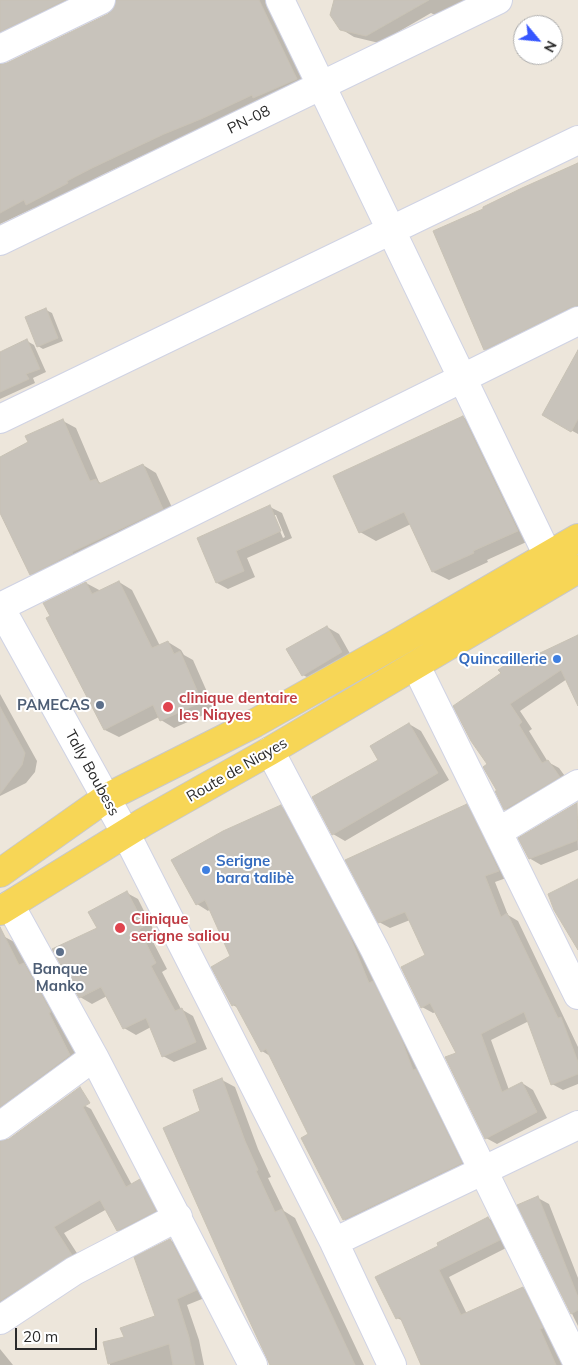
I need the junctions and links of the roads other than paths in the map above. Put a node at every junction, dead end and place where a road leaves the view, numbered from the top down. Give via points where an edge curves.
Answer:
1 (101, 0) edge
2 (280, 0) edge
3 (498, 0) edge
4 (0, 49) edge
5 (321, 86) junction
6 (578, 140) edge
7 (391, 230) junction
8 (0, 240) edge
9 (578, 321) edge
10 (462, 378) junction
11 (0, 419) edge
12 (578, 538) edge
13 (548, 556) junction
14 (578, 569) edge
15 (0, 607) edge
16 (416, 666) junction
17 (270, 751) junction
18 (578, 784) edge
19 (106, 798) junction
20 (498, 832) junction
21 (126, 834) junction
22 (0, 873) edge
23 (5, 908) edge
24 (570, 957) edge
25 (578, 995) edge
26 (94, 1057) junction
27 (578, 1125) edge
28 (0, 1126) edge
29 (483, 1171) junction
30 (178, 1217) junction
31 (334, 1242) junction
32 (0, 1320) edge
33 (578, 1364) edge
34 (253, 1365) edge
35 (392, 1365) edge

1 - 4 street
2 - 5 street
3 - 5 street, PN-08
5 - 7 street
5 - 8 street, PN-08
6 - 7 street
7 - 10 street
7 - 11 street
9 - 10 street
10 - 13 street
10 - 15 street
12 - 13 main road
13 - 19 main road via 255,723
14 - 16 main road, Route de Niayes
15 - 19 street, Tally Boubess
16 - 17 main road, Route de Niayes
16 - 20 street
17 - 21 main road, Route de Niayes
17 - 29 street via 375,950
18 - 20 street
19 - 21 street, Tally Boubess
19 - 22 main road
20 - 24 street
21 - 23 main road, Route de Niayes
21 - 31 street, Tally Boubess
23 - 26 street
24 - 25 street
26 - 28 street
26 - 30 street
27 - 29 street
29 - 31 street
29 - 33 street
30 - 32 street via 74,1271
30 - 34 street
31 - 35 street, Tally Boubess

